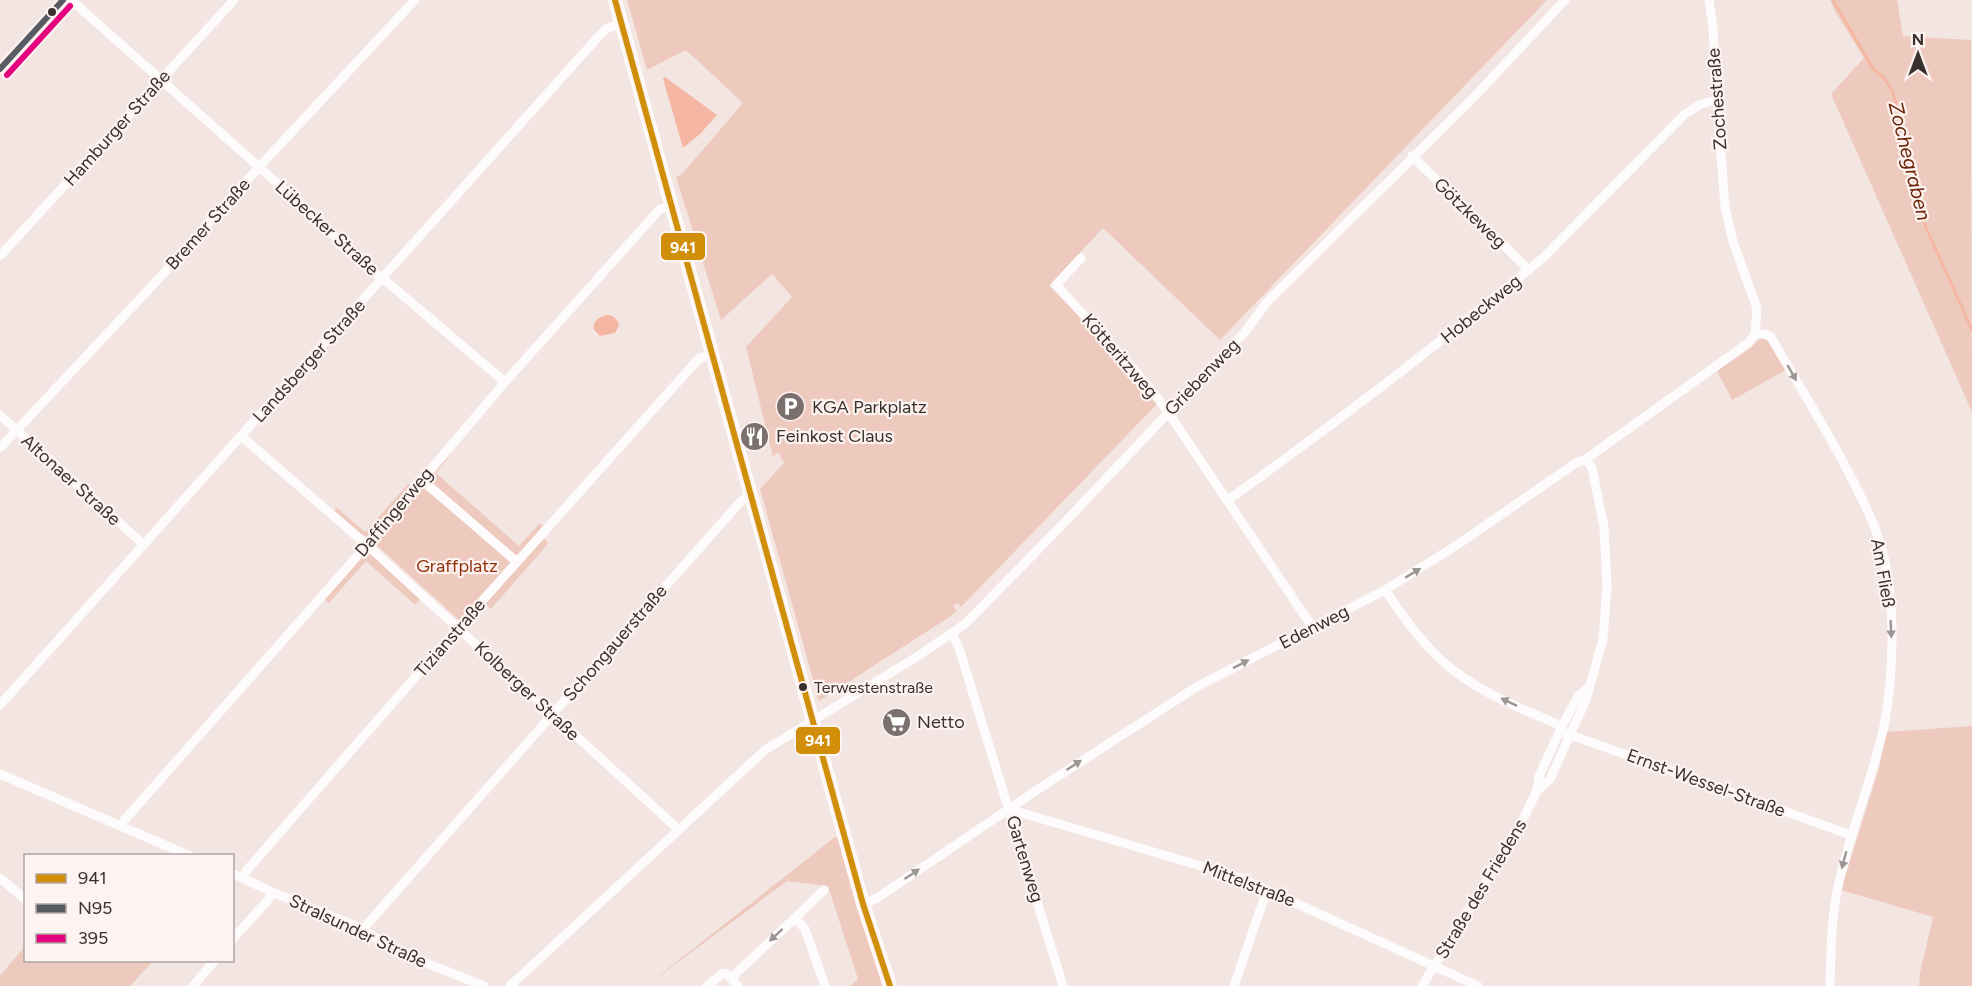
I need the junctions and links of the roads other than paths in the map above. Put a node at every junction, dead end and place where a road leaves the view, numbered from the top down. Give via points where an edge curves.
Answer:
1 (63, 0) edge
2 (70, 0) edge
3 (234, 0) edge
4 (415, 0) edge
5 (615, 0) edge
6 (1565, 0) edge
7 (1709, 0) edge
8 (621, 22) junction
9 (0, 69) edge
10 (161, 80) junction
11 (1716, 100) junction
12 (1412, 156) junction
13 (259, 167) junction
14 (672, 206) junction
15 (0, 256) edge
16 (1081, 258) dead end
17 (1529, 270) junction
18 (383, 279) junction
19 (1755, 334) junction
20 (712, 354) junction
21 (505, 382) junction
22 (1167, 412) junction
23 (0, 415) edge
24 (16, 430) junction
25 (241, 436) junction
26 (0, 448) edge
27 (1586, 459) junction
28 (421, 479) junction
29 (751, 496) junction
30 (1228, 500) junction
31 (143, 544) junction
32 (367, 545) junction
33 (517, 562) junction
34 (1385, 590) junction
35 (458, 628) junction
36 (1313, 628) junction
37 (952, 634) junction
38 (1588, 687) junction
39 (0, 705) edge
40 (552, 714) junction
41 (813, 722) junction
42 (1561, 728) junction
43 (1570, 735) junction
44 (0, 774) edge
45 (1537, 791) junction
46 (1010, 809) junction
47 (121, 824) junction
48 (678, 829) junction
49 (1851, 835) junction
50 (188, 854) edge
51 (234, 874) edge
52 (0, 878) edge
53 (243, 878) junction
54 (824, 890) dead end
55 (1267, 890) junction
56 (272, 892) junction
57 (24, 898) edge
58 (863, 904) junction
59 (795, 918) junction
60 (363, 929) junction
61 (234, 938) edge
62 (213, 962) edge
63 (1434, 966) junction
64 (731, 978) junction
65 (192, 986) edge
66 (484, 986) edge
67 (510, 986) edge
68 (707, 986) edge
69 (738, 986) edge
70 (825, 986) edge
71 (890, 986) edge
72 (1064, 986) edge
73 (1234, 986) edge
74 (1422, 986) edge
75 (1478, 986) edge
76 (1830, 986) edge

1 - 9 street
2 - 10 street, Lübecker Straße
3 - 10 street, Hamburger Straße
4 - 13 street, Bremer Straße
5 - 8 main road
6 - 12 street, Griebenweg
7 - 11 street, Zochestraße
8 - 14 main road
8 - 18 street, Landsberger Straße via 598,37
10 - 13 street, Lübecker Straße
10 - 15 street, Hamburger Straße
11 - 17 street, Hobeckweg via 1684,115
11 - 19 street, Zochestraße via 1724,198 1733,242 1756,308
12 - 17 street, Götzkeweg
12 - 22 street, Griebenweg via 1268,301 1244,333
13 - 18 street, Lübecker Straße
13 - 24 street, Bremer Straße
14 - 20 main road
14 - 21 street, Daffingerweg via 660,209
16 - 22 street, Kötteritzweg via 1056,285 1138,374
17 - 30 street, Hobeckweg via 1422,357
18 - 21 street, Lübecker Straße
18 - 25 street, Landsberger Straße
19 - 27 street, Edenweg via 1748,343
19 -> 49 street, Am Fließ via 1771,337 1842,459 1870,515 1882,551 1892,635 1889,688 1875,762
20 - 29 main road
20 - 33 street, Tizianstraße via 693,365
21 - 28 street, Daffingerweg
22 - 30 street, Kötteritzweg
22 - 37 street, Griebenweg via 1054,533
23 - 24 street, Altonaer Straße
24 - 26 street, Bremer Straße
24 - 31 street, Altonaer Straße
25 - 31 street, Landsberger Straße
25 - 32 street, Kolberger Straße
34 -> 27 street, Edenweg
27 - 38 street, Straße des Friedens via 1592,468 1604,527 1607,586 1603,639
28 - 32 street, Daffingerweg
28 - 33 street
29 - 40 street, Schongauerstraße via 741,501
29 - 41 main road
30 - 36 street, Kötteritzweg
31 - 39 street, Landsberger Straße
32 - 35 street, Kolberger Straße
32 - 47 street, Daffingerweg
33 - 35 street, Tizianstraße
34 - 36 street, Edenweg
42 -> 34 street, Ernst-Wessel-Straße via 1479,688 1448,666 1422,640
35 - 40 street, Kolberger Straße
35 - 53 street, Tizianstraße
46 -> 36 street, Edenweg via 1198,686
37 - 41 street, Griebenweg
37 - 46 street, Gartenweg
38 - 42 street, Straße des Friedens via 1578,696
38 - 43 street, Straße des Friedens
40 - 48 street, Kolberger Straße
40 - 60 street, Schongauerstraße
41 - 48 street via 765,750
41 - 58 main road
42 - 43 street, Ernst-Wessel-Straße
42 - 45 street, Straße des Friedens via 1539,776
43 - 45 street, Straße des Friedens via 1550,779
43 - 49 street, Ernst-Wessel-Straße
44 - 47 street
45 - 63 street, Straße des Friedens via 1517,831
46 - 55 street, Mittelstraße via 1209,867
58 -> 46 street, Edenweg
46 - 72 street, Gartenweg
47 - 50 street
48 - 67 street
49 -> 76 street, Am Fließ via 1837,891
51 - 53 street, Stralsunder Straße
52 - 57 street
53 - 56 street, Stralsunder Straße
54 - 59 street
55 - 63 street, Mittelstraße
55 - 73 street
56 - 60 street, Stralsunder Straße
56 - 61 street
58 - 71 main road
59 -> 64 street
59 - 70 street via 805,929
60 - 66 street, Stralsunder Straße via 391,949
62 - 65 street
63 - 74 street, Straße des Friedens
63 - 75 street, Mittelstraße
64 - 68 street via 723,974
64 - 69 street

